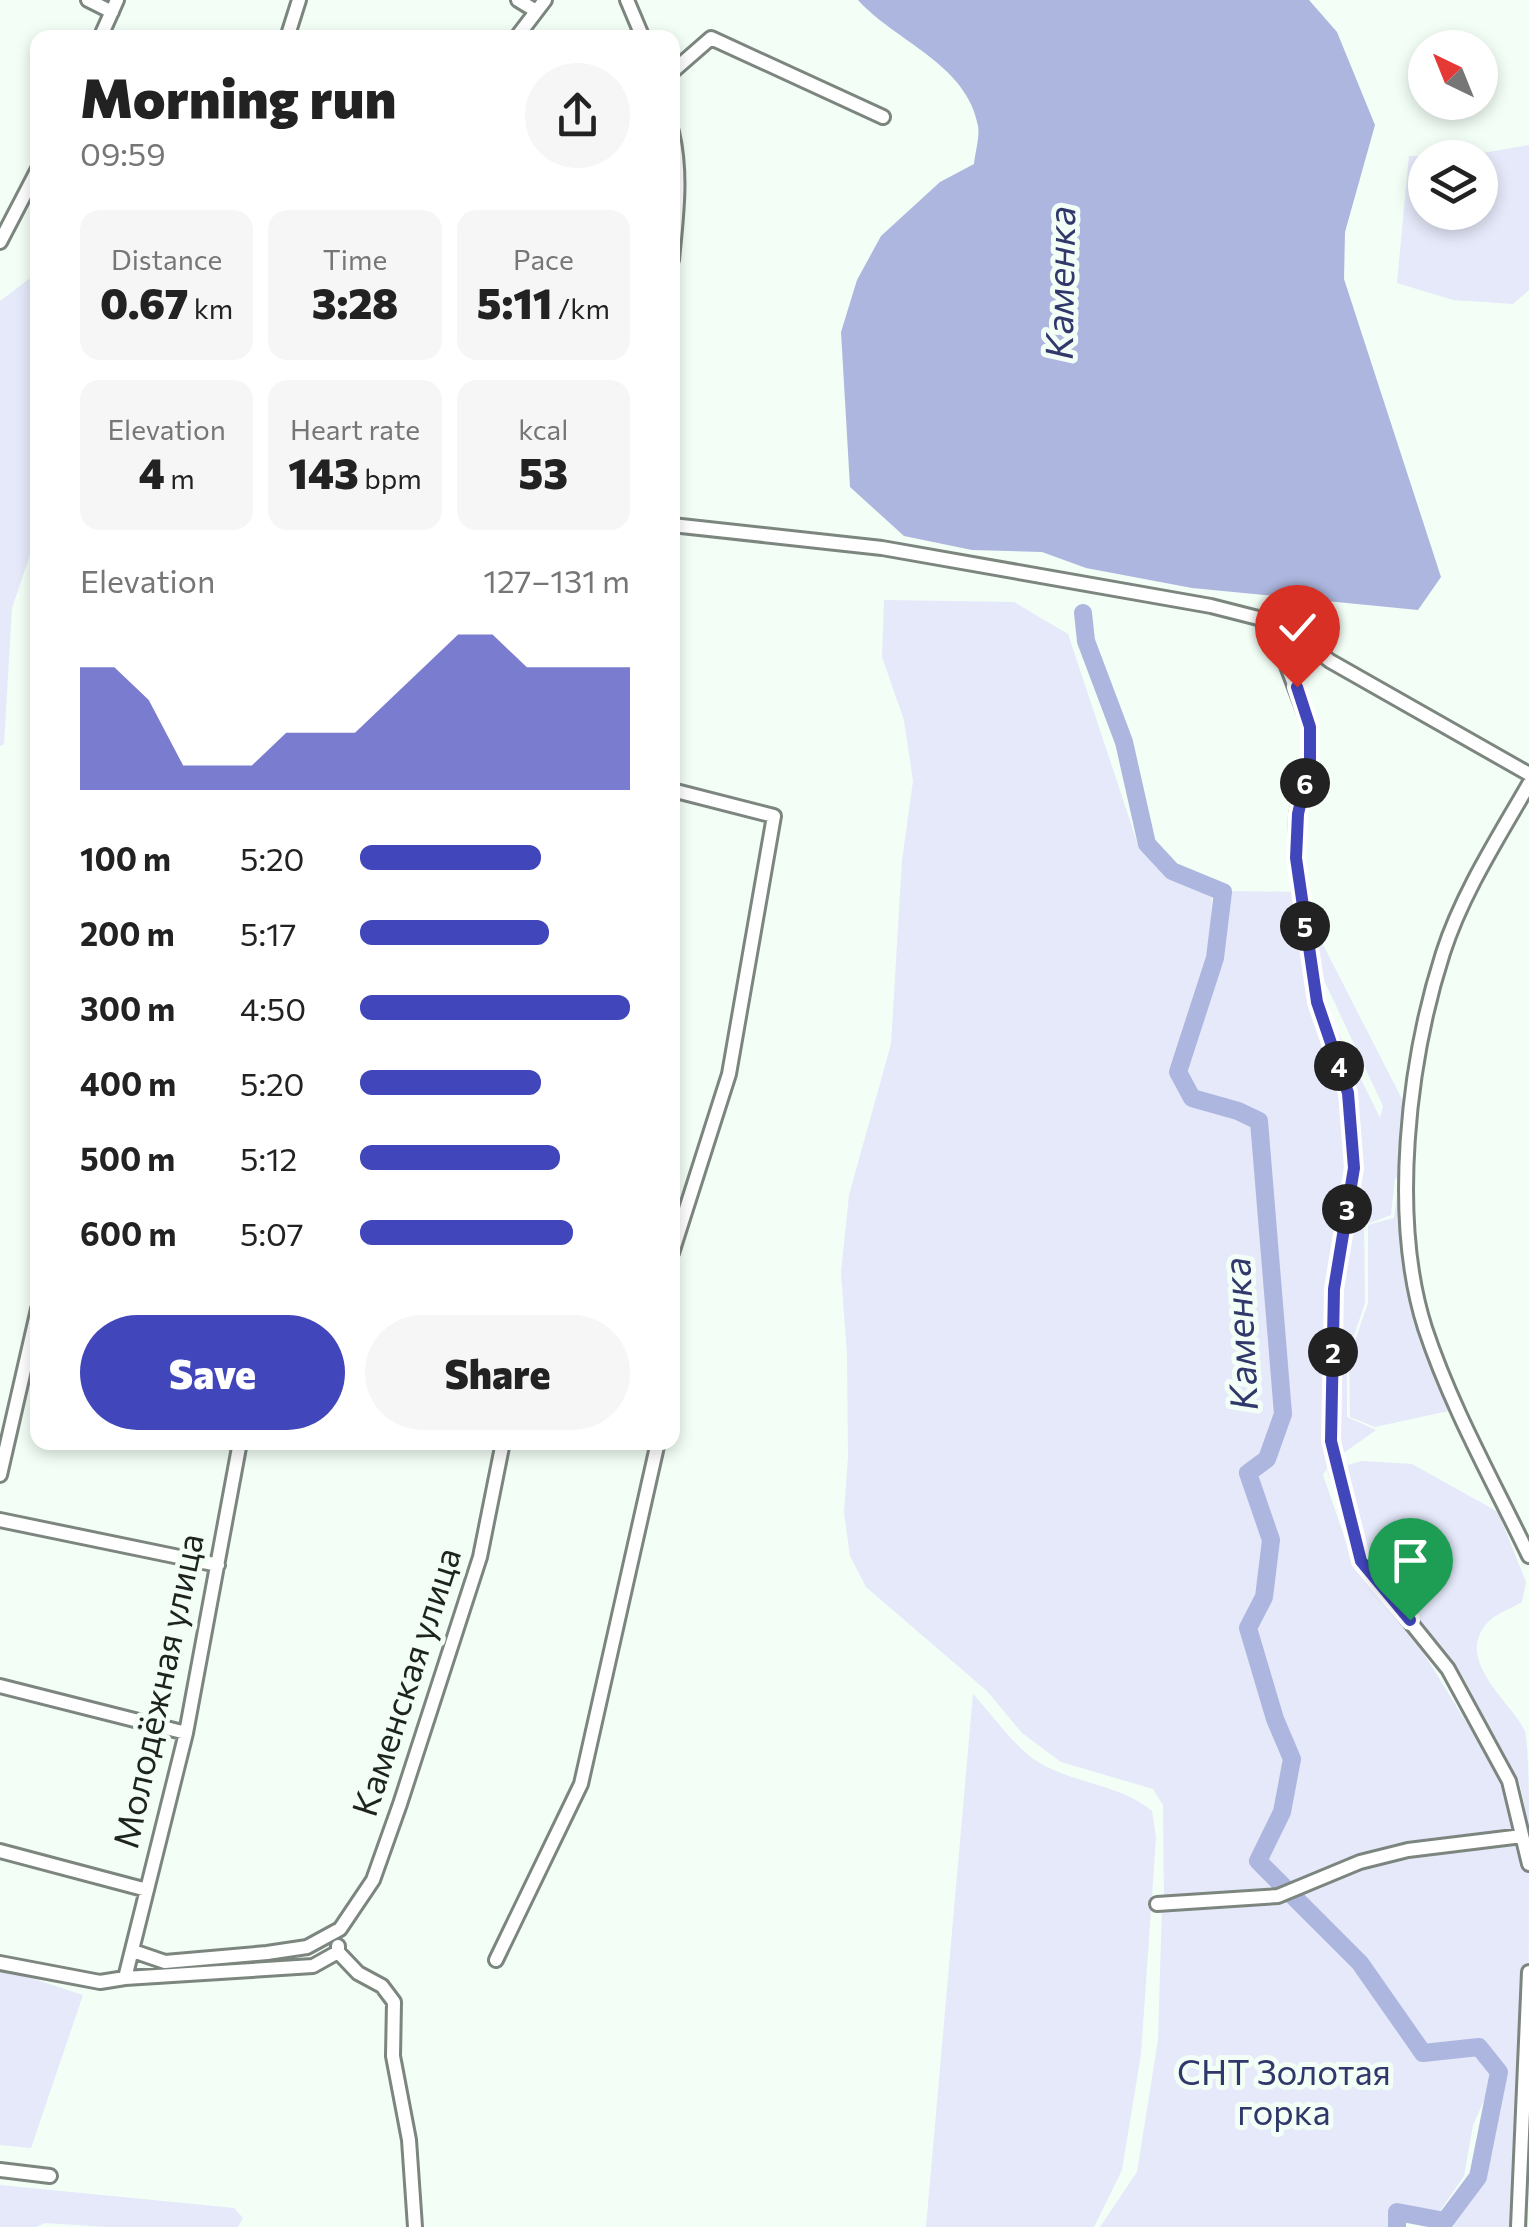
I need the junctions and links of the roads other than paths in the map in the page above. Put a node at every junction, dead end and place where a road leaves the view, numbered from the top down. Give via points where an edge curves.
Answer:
1 (88, 0) edge
2 (300, 0) edge
3 (518, 0) edge
4 (627, 0) edge
5 (540, 5) edge
6 (114, 6) edge
7 (104, 30) edge
8 (290, 30) edge
9 (522, 30) edge
10 (640, 30) edge
11 (680, 65) edge
12 (883, 117) dead end
13 (30, 185) edge
14 (0, 242) edge
15 (680, 526) edge
16 (1299, 638) junction
17 (1529, 774) edge
18 (1529, 784) edge
19 (680, 792) edge
20 (680, 1227) edge
21 (30, 1368) edge
22 (239, 1450) edge
23 (501, 1450) edge
24 (656, 1450) edge
25 (0, 1475) edge
26 (0, 1520) edge
27 (1529, 1556) edge
28 (218, 1565) junction
29 (0, 1686) edge
30 (186, 1732) junction
31 (1522, 1836) junction
32 (0, 1851) edge
33 (1529, 1864) edge
34 (147, 1890) junction
35 (1156, 1904) dead end
36 (340, 1929) junction
37 (133, 1951) junction
38 (338, 1952) junction
39 (496, 1960) dead end
40 (0, 1964) edge
41 (1529, 1972) edge
42 (125, 1978) junction
43 (0, 2170) edge
44 (50, 2176) dead end
45 (415, 2227) edge
46 (1518, 2227) edge

1 - 6 street
2 - 8 street
3 - 5 street
4 - 10 street
5 - 9 street
6 - 7 street
11 - 12 street via 712,38
13 - 14 street
15 - 16 street via 882,548 1082,582 1262,618
16 - 17 street
16 - 31 street via 1287,666 1310,727 1310,760 1296,858 1317,1002 1348,1093 1354,1168 1334,1289 1331,1441 1361,1561 1448,1669 1509,1781
18 - 27 street via 1444,952 1414,1074 1407,1168 1409,1261 1425,1326
19 - 20 street via 774,816 728,1074
21 - 25 street
22 - 28 street, Молодёжная улица
23 - 36 street, Каменская улица via 480,1557 400,1804 373,1880
24 - 39 street via 581,1784
26 - 28 street
28 - 30 street, Молодёжная улица
29 - 30 street
30 - 34 street, Молодёжная улица
31 - 33 street
31 - 35 street via 1408,1850 1278,1896
32 - 34 street
34 - 37 street, Молодёжная улица
36 - 37 street via 307,1947 267,1954 165,1962
36 - 38 street
37 - 42 street, Молодёжная улица
38 - 42 street via 313,1966
38 - 45 street via 394,2002 393,2056 409,2140
40 - 42 street via 100,1982
41 - 46 street
43 - 44 street

